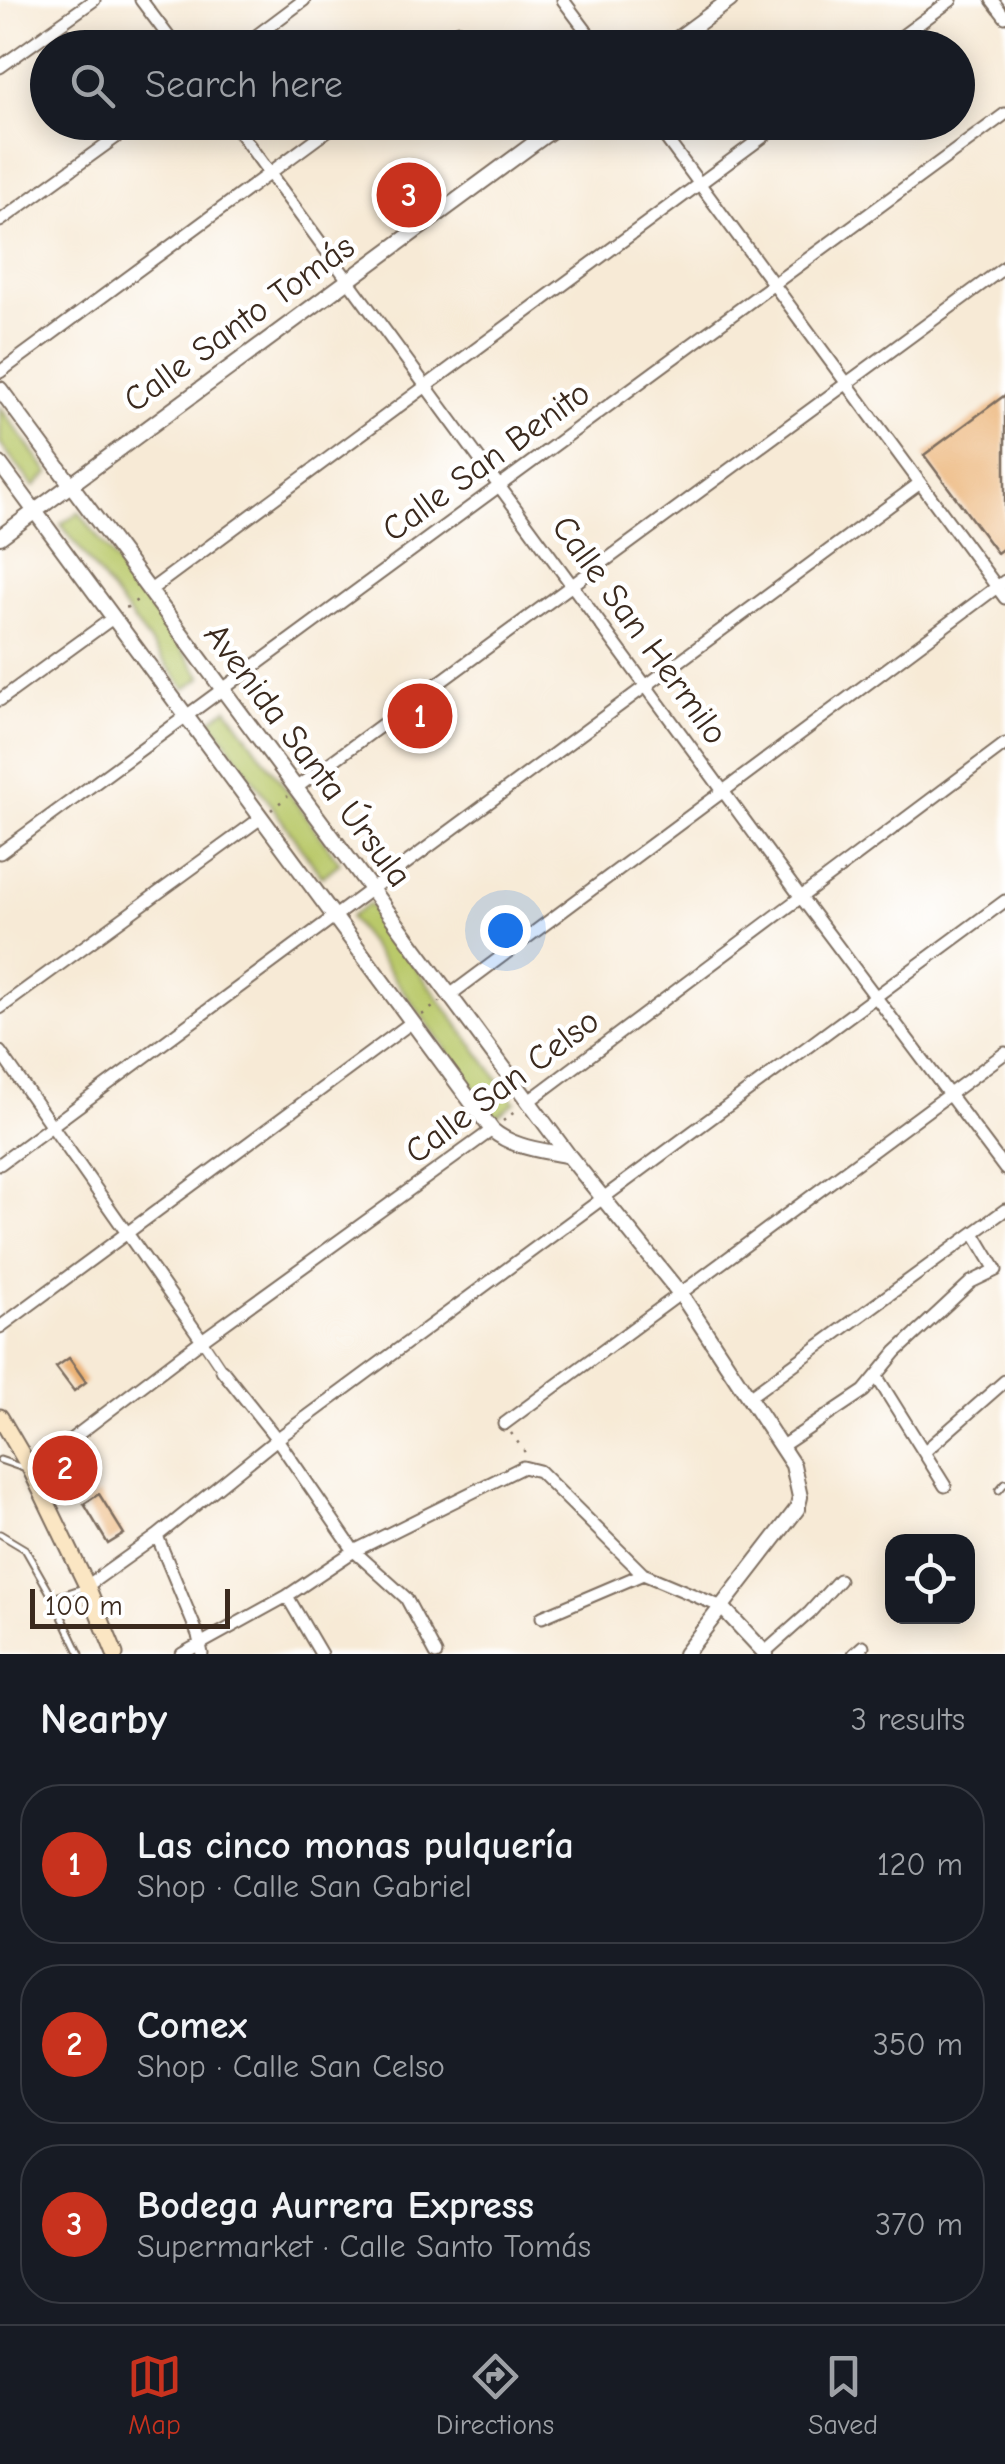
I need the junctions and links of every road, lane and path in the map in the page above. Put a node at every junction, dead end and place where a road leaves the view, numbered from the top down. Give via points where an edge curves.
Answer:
1 (94, 0) edge
2 (142, 0) edge
3 (304, 0) edge
4 (563, 0) edge
5 (730, 0) edge
6 (951, 0) edge
7 (992, 0) edge
8 (1005, 17) edge
9 (52, 30) edge
10 (164, 30) edge
11 (264, 30) edge
12 (585, 30) edge
13 (690, 30) edge
14 (910, 30) edge
15 (30, 46) edge
16 (0, 67) edge
17 (1005, 114) edge
18 (975, 136) edge
19 (112, 140) edge
20 (245, 140) edge
21 (316, 140) edge
22 (538, 140) edge
23 (667, 140) edge
24 (759, 140) edge
25 (970, 140) edge
26 (270, 175) junction
27 (699, 184) junction
28 (0, 221) edge
29 (1005, 267) edge
30 (347, 280) junction
31 (773, 284) junction
32 (0, 372) edge
33 (846, 385) junction
34 (0, 389) edge
35 (426, 389) junction
36 (0, 464) edge
37 (920, 483) junction
38 (70, 486) junction
39 (499, 486) junction
40 (36, 511) junction
41 (0, 537) edge
42 (1001, 584) edge
43 (574, 585) junction
44 (149, 590) junction
45 (1005, 598) edge
46 (114, 617) junction
47 (647, 684) junction
48 (222, 690) junction
49 (0, 700) edge
50 (187, 717) junction
51 (1005, 744) edge
52 (296, 788) junction
53 (725, 792) junction
54 (261, 818) junction
55 (0, 853) edge
56 (370, 889) junction
57 (800, 896) junction
58 (1005, 901) edge
59 (334, 916) junction
60 (450, 995) junction
61 (875, 996) junction
62 (0, 1008) edge
63 (412, 1022) junction
64 (0, 1052) edge
65 (1005, 1053) edge
66 (948, 1094) junction
67 (529, 1100) junction
68 (52, 1123) junction
69 (492, 1130) junction
70 (569, 1156) junction
71 (0, 1164) edge
72 (1005, 1169) edge
73 (605, 1198) junction
74 (1005, 1210) edge
75 (129, 1233) junction
76 (974, 1233) junction
77 (1001, 1272) edge
78 (682, 1296) junction
79 (0, 1327) edge
80 (202, 1340) junction
81 (222, 1370) joint
82 (877, 1377) junction
83 (1005, 1381) edge
84 (750, 1396) junction
85 (0, 1417) edge
86 (504, 1424) joint
87 (277, 1439) junction
88 (782, 1446) junction
89 (924, 1452) junction
90 (0, 1460) edge
91 (31, 1470) junction
92 (539, 1471) junction
93 (1005, 1483) edge
94 (945, 1486) dead end
95 (999, 1490) dead end
96 (0, 1534) edge
97 (157, 1536) junction
98 (354, 1551) junction
99 (643, 1574) junction
100 (839, 1580) dead end
101 (87, 1586) junction
102 (287, 1596) junction
103 (53, 1598) junction
104 (722, 1608) junction
105 (542, 1618) dead end
106 (200, 1649) edge
107 (765, 1653) edge
108 (80, 1654) edge
109 (115, 1654) edge
110 (182, 1654) edge
111 (321, 1654) edge
112 (436, 1654) edge
113 (685, 1654) edge

1 - 9 street
2 - 10 street
3 - 11 street
4 - 12 street
5 - 13 street
6 - 14 street
7 - 8 street
15 - 16 street
17 - 18 street, Calle San Benito
19 - 28 street
20 - 26 street, Calle San Hermilo
21 - 26 street
22 - 30 street, Calle Santo Tomás
23 - 27 street
24 - 27 street
25 - 31 street, Calle San Benito
26 - 30 street, Calle San Hermilo
26 - 32 street
27 - 31 street
27 - 35 street
29 - 33 street
30 - 35 street, Calle San Hermilo
30 - 38 street, Calle Santo Tomás
31 - 33 street
31 - 39 street, Calle San Benito
33 - 37 street
33 - 43 street
34 - 38 street, Avenida Santa Úrsula
35 - 39 street, Calle San Hermilo
35 - 44 street
36 - 40 street, Avenida Santa Úrsula
37 - 42 street
37 - 47 street
38 - 40 street, Calle Santo Tomás
38 - 44 street, Avenida Santa Úrsula
39 - 43 street, Calle San Hermilo
39 - 48 street, Calle San Benito
40 - 41 street, Calle Santo Tomás
40 - 46 street, Avenida Santa Úrsula
42 - 45 street
42 - 53 street
43 - 47 street, Calle San Hermilo
43 - 52 street
44 - 46 path
44 - 48 street, Avenida Santa Úrsula
46 - 49 street
46 - 50 street, Avenida Santa Úrsula
47 - 53 street, Calle San Hermilo
47 - 56 street
48 - 50 street, Calle San Benito
48 - 52 street, Avenida Santa Úrsula
50 - 54 street, Avenida Santa Úrsula
50 - 55 street, Calle San Benito
51 - 57 street, Calle San Celso
52 - 54 path
52 - 56 street, Avenida Santa Úrsula
53 - 57 street, Calle San Hermilo
53 - 60 street
54 - 59 street, Avenida Santa Úrsula
54 - 62 street
56 - 59 street
56 - 60 street, Avenida Santa Úrsula
57 - 61 street, Calle San Hermilo
57 - 67 street, Calle San Celso
58 - 61 street
59 - 63 street, Avenida Santa Úrsula
59 - 68 street
60 - 63 path
60 - 67 street, Avenida Santa Úrsula
61 - 66 street, Calle San Hermilo
61 - 73 street
63 - 69 street, Avenida Santa Úrsula
63 - 75 street
64 - 68 street
65 - 66 street
66 - 72 street, Calle San Hermilo
66 - 78 street
67 - 69 path, Calle San Celso
67 - 70 street, Avenida Santa Úrsula
68 - 71 street
68 - 75 street
69 - 70 street, Avenida Santa Úrsula via 519,1146
69 - 80 street, Calle San Celso
70 - 73 street, Avenida Santa Úrsula
73 - 78 street, Avenida Santa Úrsula
73 - 87 street
74 - 76 street
75 - 79 street
75 - 80 street
76 - 77 street
76 - 84 street
77 - 82 street via 971,1282
78 - 84 street, Avenida Santa Úrsula
78 - 86 street
80 - 81 street
80 - 91 street, Calle San Celso
81 - 87 street
82 - 88 street
82 - 89 street
83 - 89 street
84 - 88 street, Avenida Santa Úrsula
85 - 91 main road
86 - 92 path
87 - 97 street
87 - 98 street
88 - 104 street, Avenida Santa Úrsula via 799,1482 797,1510
89 - 94 street
90 - 91 lane
91 - 101 main road
92 - 98 street via 523,1467
92 - 99 street
93 - 95 lane
96 - 103 lane via 24,1549
97 - 101 street
97 - 106 street
98 - 102 street
98 - 112 street via 406,1598
99 - 104 street
99 - 105 street
100 - 107 street
101 - 103 lane
101 - 109 main road
102 - 106 street
102 - 111 street
103 - 108 lane
104 - 107 street
104 - 113 street, Avenida Santa Úrsula
106 - 110 street

